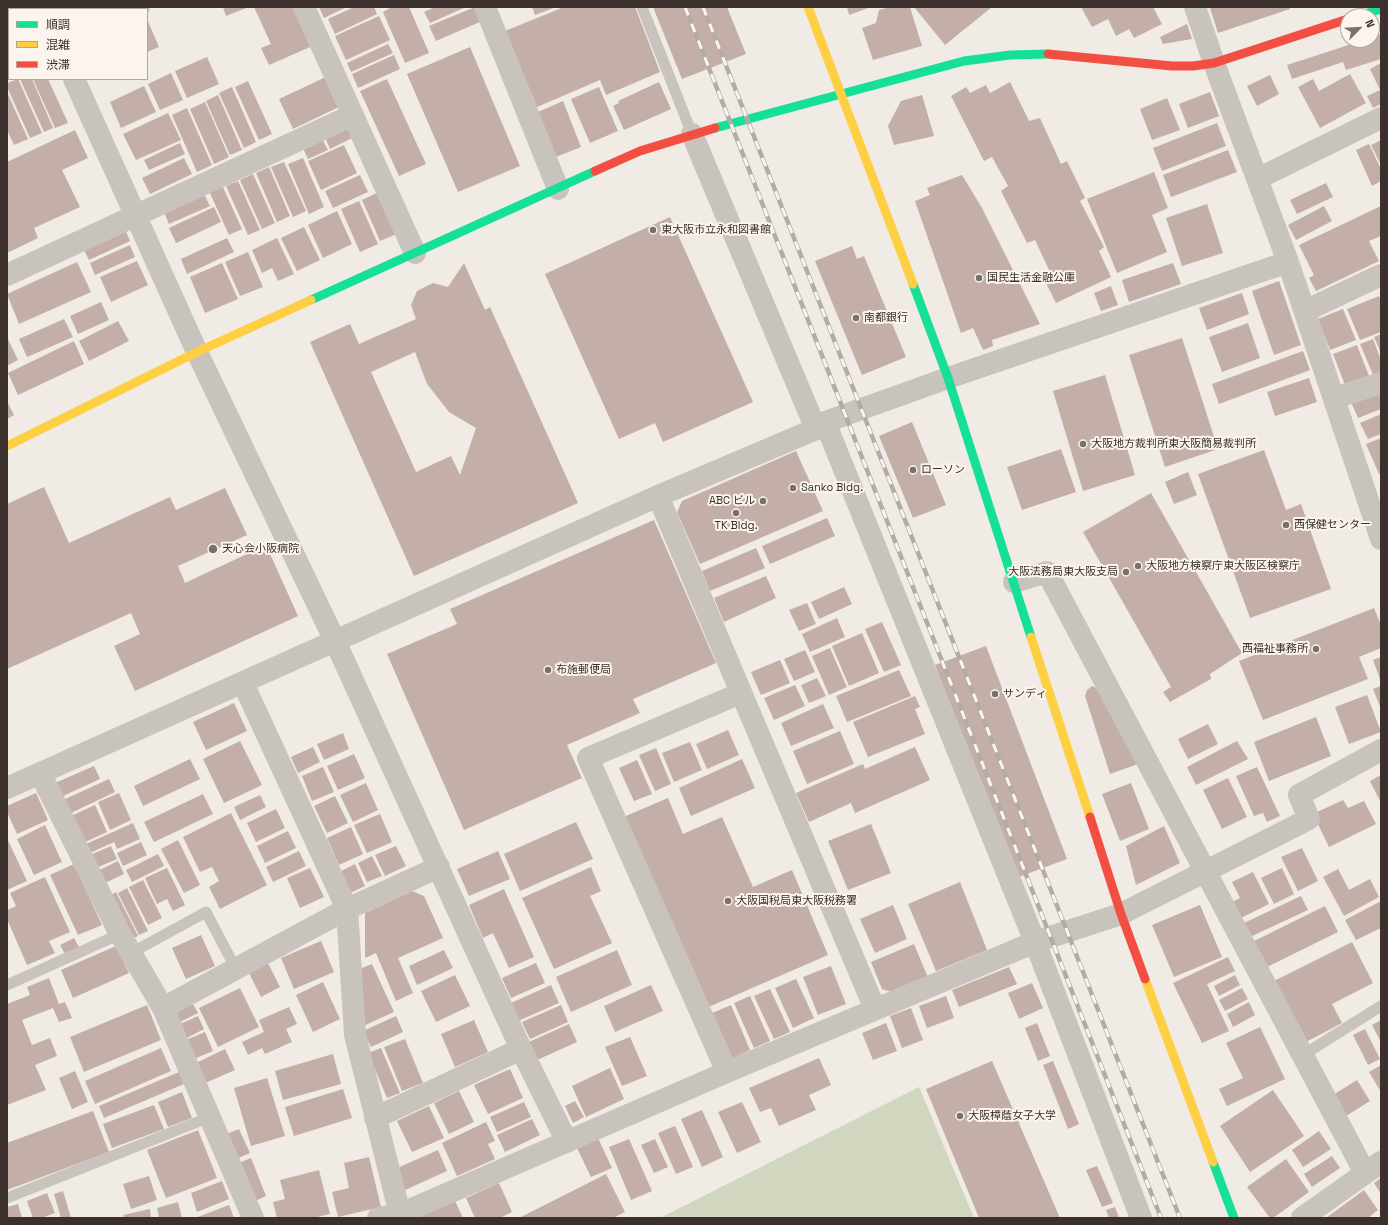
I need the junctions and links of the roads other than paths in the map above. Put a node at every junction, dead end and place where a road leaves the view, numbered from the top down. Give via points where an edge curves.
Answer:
1 (304, 7) edge
2 (485, 7) edge
3 (642, 7) edge
4 (808, 7) edge
5 (1195, 7) edge
6 (1340, 22) edge
7 (1214, 63) junction
8 (74, 80) edge
9 (841, 93) junction
10 (353, 115) junction
11 (1381, 118) edge
12 (692, 134) junction
13 (1257, 179) junction
14 (558, 189) junction
15 (135, 215) junction
16 (416, 253) junction
17 (1288, 262) junction
18 (7, 275) edge
19 (1381, 275) edge
20 (1305, 311) junction
21 (197, 352) junction
22 (948, 378) junction
23 (1381, 383) edge
24 (1334, 398) junction
25 (820, 425) junction
26 (7, 446) edge
27 (658, 496) junction
28 (1381, 539) edge
29 (1014, 582) junction
30 (335, 641) junction
31 (243, 683) junction
32 (741, 692) junction
33 (1381, 750) edge
34 (40, 773) junction
35 (7, 788) edge
36 (440, 867) junction
37 (1204, 871) junction
38 (347, 909) junction
39 (1121, 914) junction
40 (120, 934) junction
41 (1035, 942) junction
42 (131, 953) junction
43 (236, 969) junction
44 (7, 985) edge
45 (1381, 1006) edge
46 (163, 1008) junction
47 (875, 1009) junction
48 (521, 1049) junction
49 (1303, 1056) junction
50 (726, 1072) junction
51 (210, 1117) junction
52 (375, 1118) junction
53 (568, 1142) junction
54 (1373, 1168) edge
55 (7, 1198) edge
56 (401, 1216) edge
57 (253, 1218) edge
58 (378, 1218) edge
59 (1140, 1218) edge
60 (1234, 1218) edge
61 (1302, 1218) edge

1 - 10 street
2 - 14 street
3 - 12 lane
4 - 9 street
5 - 7 street
6 - 7 street
7 - 9 street via 1172,66 1054,54 1010,55 964,61
7 - 13 street
8 - 15 street
9 - 12 street
9 - 22 street
10 - 15 street
10 - 16 street
11 - 13 street
12 - 14 street via 640,152
12 - 25 street
13 - 17 street
14 - 16 street
15 - 18 street
15 - 21 street
16 - 21 street
17 - 20 street
17 - 22 street
19 - 20 street
20 - 24 street
21 - 26 street
21 - 30 street
22 - 25 street
22 - 29 street
23 - 24 street
24 - 28 street
25 - 27 street
25 - 41 street
27 - 30 street
27 - 32 street
29 - 37 street via 1046,572
29 - 39 street
30 - 31 street
30 - 36 street
31 - 34 street
31 - 38 street
32 - 47 street
32 - 50 street via 588,758
33 - 37 street via 1299,795 1309,819
34 - 35 street
34 - 40 street
36 - 38 street
36 - 48 street
37 - 39 street
37 - 49 street
38 - 43 street
38 - 52 street via 355,1035
39 - 41 street
39 - 60 street
40 - 42 street
40 - 44 lane
41 - 47 street
41 - 59 street
42 - 43 lane via 206,912
42 - 46 street
43 - 46 street
45 - 49 lane
46 - 51 street
47 - 50 street
48 - 52 street
48 - 53 street
49 - 54 street
50 - 53 street
51 - 55 lane
51 - 57 street
52 - 56 street
53 - 56 street
54 - 61 street
56 - 58 street

